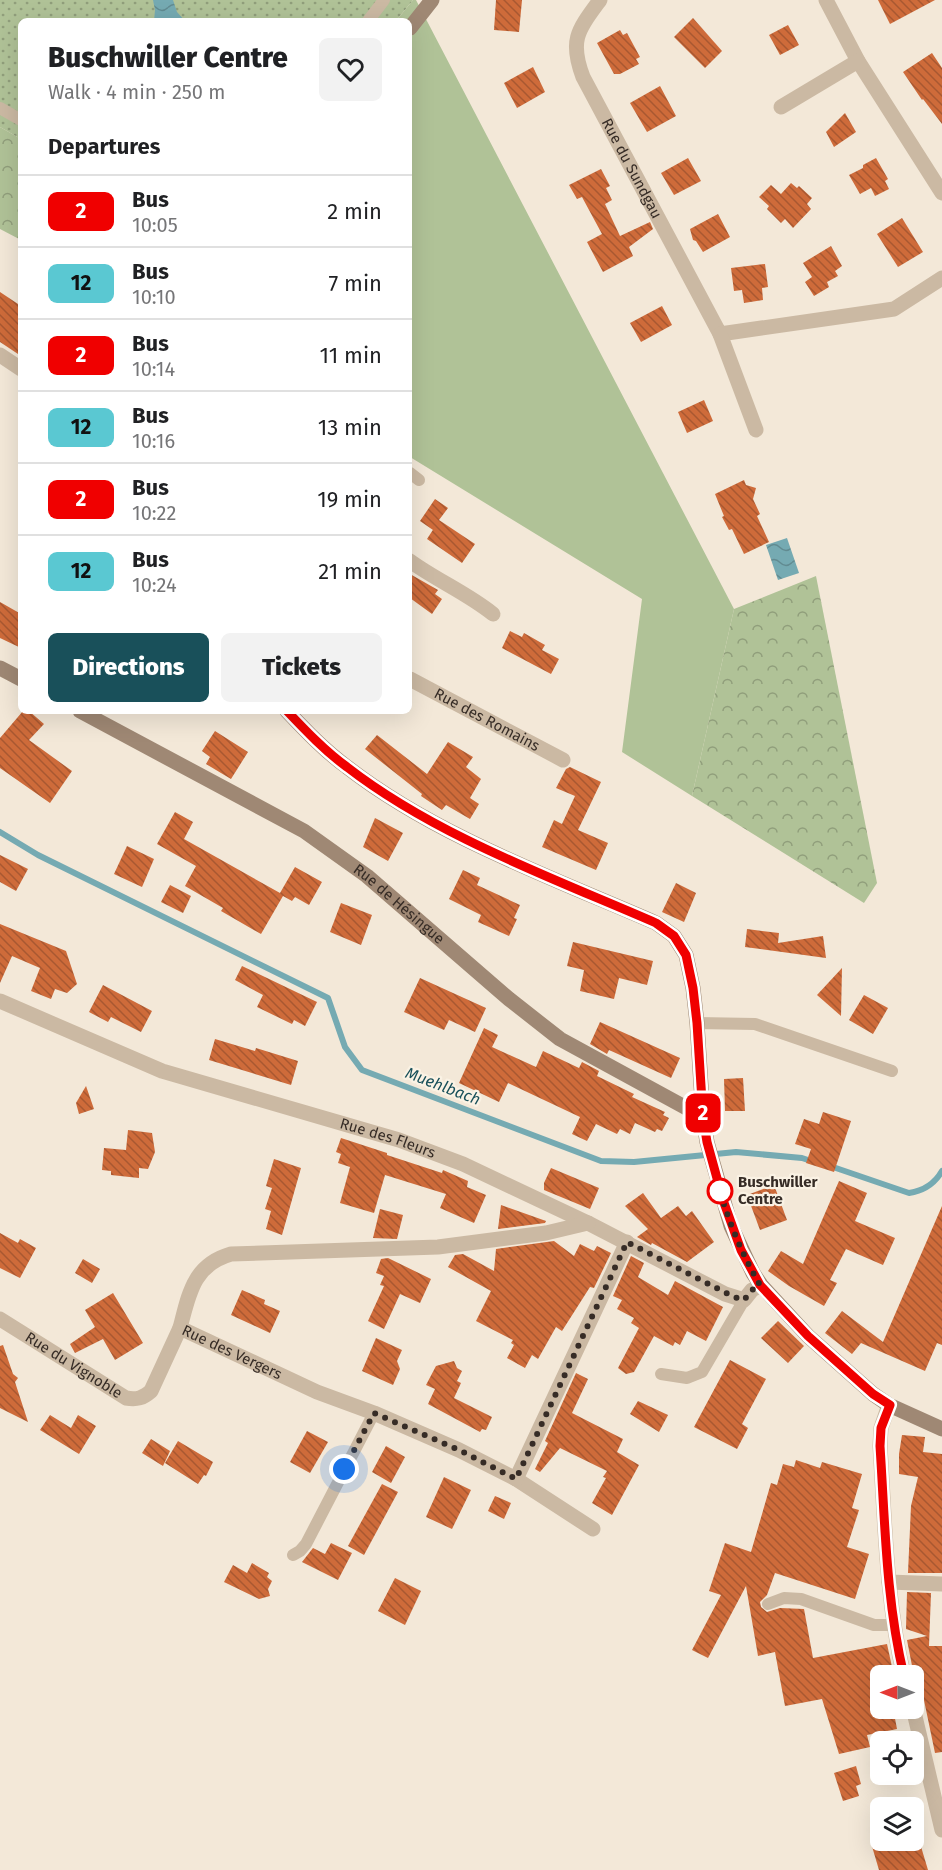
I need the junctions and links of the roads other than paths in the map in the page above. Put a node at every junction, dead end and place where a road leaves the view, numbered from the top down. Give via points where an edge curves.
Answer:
1 (384, 0) edge
2 (432, 0) edge
3 (600, 0) edge
4 (826, 0) edge
5 (370, 18) edge
6 (412, 25) edge
7 (858, 62) junction
8 (781, 107) dead end
9 (0, 108) edge
10 (18, 118) edge
11 (942, 193) edge
12 (942, 278) edge
13 (720, 334) junction
14 (0, 355) edge
15 (18, 367) edge
16 (756, 430) dead end
17 (412, 563) edge
18 (493, 614) dead end
19 (0, 668) edge
20 (18, 678) edge
21 (412, 680) edge
22 (86, 714) edge
23 (290, 714) edge
24 (563, 760) dead end
25 (0, 1001) edge
26 (697, 1023) junction
27 (892, 1071) dead end
28 (703, 1117) junction
29 (588, 1223) junction
30 (627, 1242) junction
31 (760, 1285) junction
32 (744, 1300) junction
33 (0, 1319) edge
34 (180, 1328) junction
35 (661, 1374) dead end
36 (890, 1405) junction
37 (374, 1413) junction
38 (942, 1429) edge
39 (516, 1479) junction
40 (593, 1529) dead end
41 (293, 1555) dead end
42 (890, 1582) junction
43 (942, 1584) edge
44 (768, 1604) dead end
45 (894, 1625) junction
46 (902, 1665) edge
47 (916, 1719) edge
48 (942, 1830) edge

1 - 5 lane
2 - 6 street
3 - 13 street, Rue du Sundgau via 583,24 576,42 576,59
4 - 7 street
7 - 8 street
7 - 11 street
9 - 10 lane
12 - 13 street via 894,309
13 - 16 street, Rue du Sundgau
14 - 15 street
17 - 18 street
19 - 20 street
21 - 24 street, Rue des Romains
22 - 28 street, Rue de Hésingue via 304,831 367,876 561,1039
23 - 26 street via 346,766 407,807 488,849 665,929 686,955
25 - 29 street, Rue des Fleurs via 162,1071 399,1140 463,1164
26 - 27 lane via 755,1024
26 - 28 street
28 - 31 street via 731,1226
29 - 30 street, Rue des Fleurs
29 - 34 street, Rue des Vergers via 546,1233 438,1247 231,1254 215,1260 198,1276
30 - 32 street, Rue des Fleurs via 725,1294
30 - 39 street
31 - 32 street
31 - 36 street via 808,1336
32 - 35 lane via 702,1372 687,1378
33 - 34 street, Rue du Vignoble via 135,1400 151,1390
34 - 37 street, Rue des Vergers via 308,1388
36 - 38 street
36 - 42 street via 881,1428 880,1446
37 - 39 street, Rue des Vergers
37 - 41 lane via 306,1544
39 - 40 street, Rue des Vergers
42 - 43 street
42 - 45 street
44 - 45 lane via 784,1598 801,1599 874,1625
45 - 46 street
47 - 48 street

